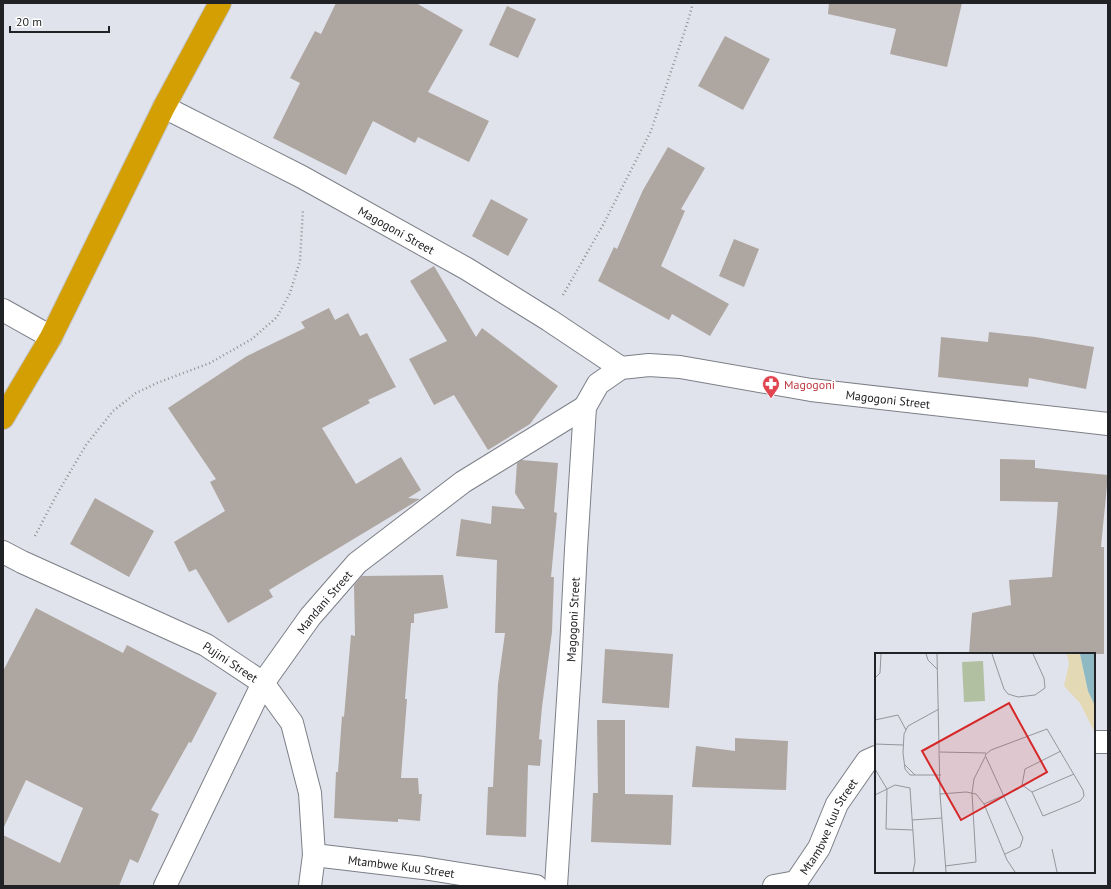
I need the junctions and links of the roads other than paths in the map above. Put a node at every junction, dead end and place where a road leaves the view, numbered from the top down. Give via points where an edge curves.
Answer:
1 (220, 3) edge
2 (164, 107) junction
3 (3, 310) edge
4 (51, 337) junction
5 (621, 368) junction
6 (585, 407) junction
7 (3, 418) edge
8 (1108, 424) edge
9 (3, 552) edge
10 (263, 683) junction
11 (1095, 742) edge
12 (1108, 742) edge
13 (875, 757) edge
14 (314, 855) junction
15 (797, 884) edge
16 (165, 886) edge
17 (310, 886) edge
18 (536, 886) edge
19 (556, 886) edge
20 (774, 886) edge

1 - 2 highway
2 - 4 highway
2 - 5 street, Magogoni Street via 302,177 466,269 550,320
3 - 4 street
4 - 7 highway
5 - 6 street, Magogoni Street via 598,384
5 - 8 street, Magogoni Street via 650,365 680,368 811,390
6 - 10 street, Mandani Street via 463,482 357,563 310,617
6 - 19 street, Magogoni Street
9 - 10 street, Pujini Street via 206,646
10 - 14 street, Pujini Street via 292,723 310,793
10 - 16 street, Mandani Street
11 - 12 street
13 - 15 street, Mtambwe Kuu Street via 867,761 837,804 819,848
14 - 17 street, Pujini Street
14 - 18 street, Mtambwe Kuu Street via 423,868
15 - 20 street, Mtambwe Kuu Street

